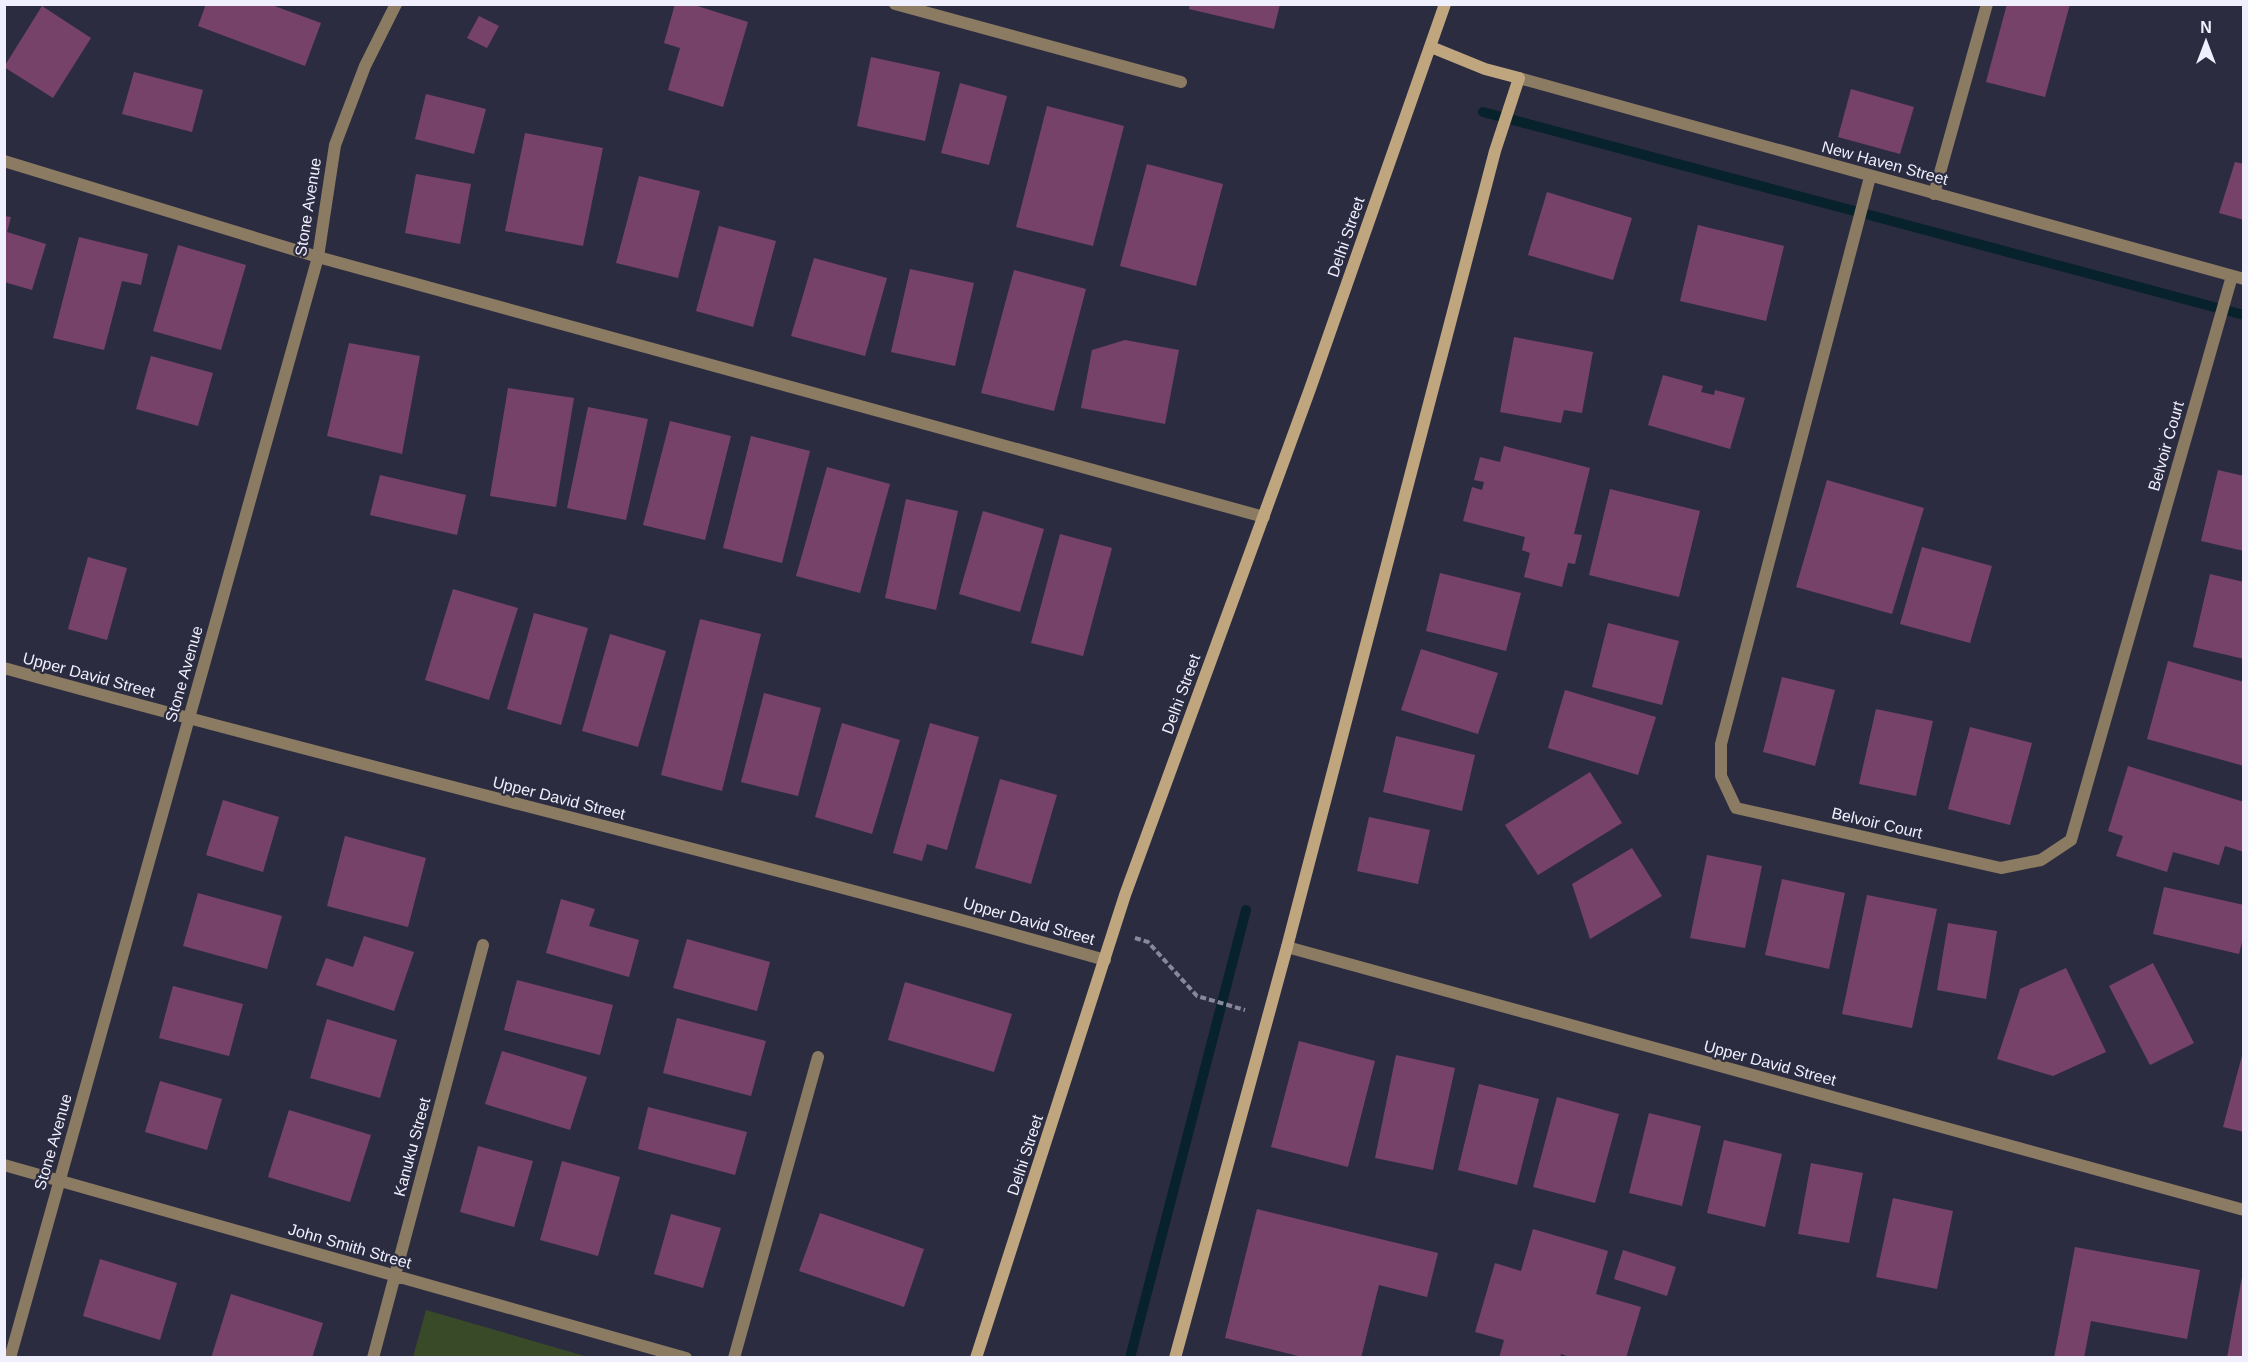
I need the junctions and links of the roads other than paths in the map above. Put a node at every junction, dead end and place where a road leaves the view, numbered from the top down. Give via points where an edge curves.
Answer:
1 (396, 4) edge
2 (895, 4) edge
3 (1445, 4) edge
4 (1987, 4) edge
5 (1431, 47) junction
6 (1519, 78) junction
7 (1181, 82) dead end
8 (4, 161) edge
9 (1870, 177) junction
10 (1934, 194) junction
11 (318, 257) junction
12 (2238, 277) edge
13 (1264, 517) junction
14 (4, 668) edge
15 (189, 719) junction
16 (483, 945) dead end
17 (1287, 947) junction
18 (1105, 960) junction
19 (818, 1057) dead end
20 (4, 1165) edge
21 (59, 1181) junction
22 (2244, 1210) edge
23 (394, 1276) junction
24 (10, 1358) edge
25 (373, 1358) edge
26 (686, 1358) edge
27 (734, 1358) edge
28 (976, 1358) edge
29 (1175, 1358) edge

1 - 11 street, Stone Avenue via 365,66 335,145
2 - 7 street
3 - 5 street, Delhi Street
4 - 10 street
5 - 6 street
5 - 13 street, Delhi Street
6 - 9 street, New Haven Street
6 - 17 street via 1496,151
8 - 11 street
9 - 10 street, New Haven Street
9 - 12 street, Belvoir Court via 1721,744 1721,776 1736,808 2001,868 2041,860 2071,840 2217,330
10 - 12 street, New Haven Street
11 - 13 street
11 - 15 street, Stone Avenue
13 - 18 street, Delhi Street
14 - 15 street, Upper David Street
15 - 18 street, Upper David Street via 926,909
15 - 21 street, Stone Avenue
16 - 23 street, Kanuku Street
17 - 22 street, Upper David Street
17 - 29 street
18 - 28 street, Delhi Street
19 - 27 street
20 - 21 street, John Smith Street
21 - 23 street, John Smith Street
21 - 24 street, Stone Avenue
23 - 25 street, Kanuku Street
23 - 26 street, John Smith Street

